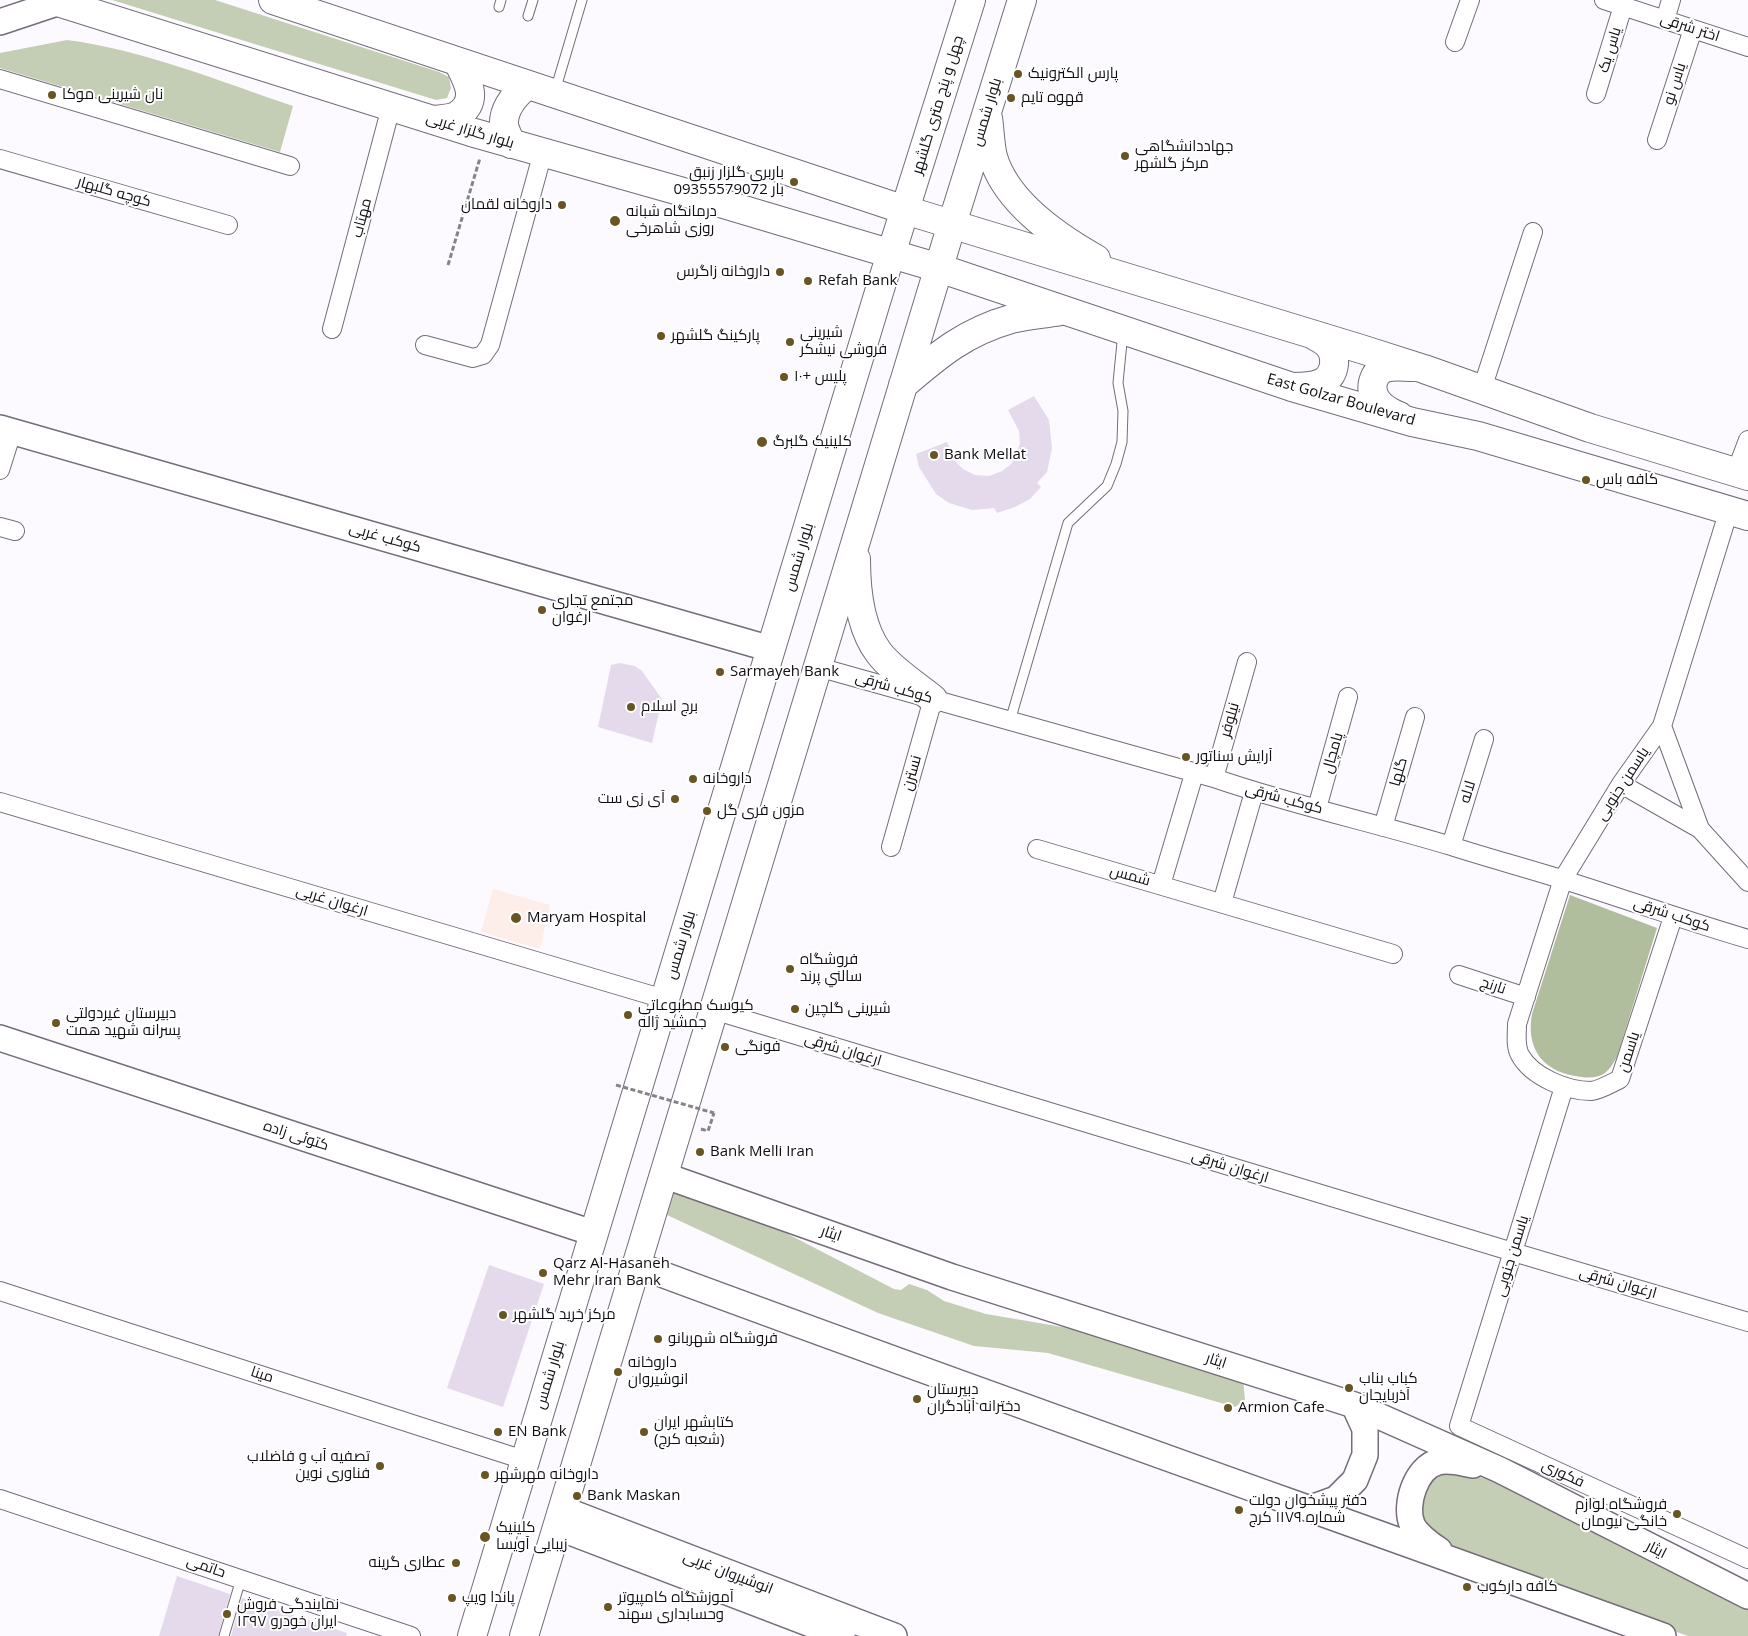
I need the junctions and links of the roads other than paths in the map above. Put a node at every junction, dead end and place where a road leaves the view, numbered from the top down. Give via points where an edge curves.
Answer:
1 (273, 0) edge
2 (533, 0) edge
3 (582, 0) edge
4 (971, 0) edge
5 (1022, 0) edge
6 (1470, 0) edge
7 (1604, 0) edge
8 (1671, 0) edge
9 (55, 1) edge
10 (1623, 6) junction
11 (528, 16) dead end
12 (1665, 20) junction
13 (0, 22) edge
14 (1693, 29) junction
15 (1454, 42) dead end
16 (1748, 47) edge
17 (458, 62) junction
18 (0, 79) edge
19 (527, 85) junction
20 (554, 94) junction
21 (1596, 94) dead end
22 (391, 107) junction
23 (987, 110) junction
24 (434, 120) junction
25 (499, 140) junction
26 (1657, 140) dead end
27 (543, 152) junction
28 (0, 159) edge
29 (290, 166) dead end
30 (905, 210) junction
31 (952, 224) junction
32 (228, 225) dead end
33 (1533, 232) dead end
34 (891, 254) junction
35 (939, 268) junction
36 (1130, 279) junction
37 (1067, 310) junction
38 (332, 329) dead end
39 (1124, 330) junction
40 (1312, 334) junction
41 (425, 345) dead end
42 (1424, 369) junction
43 (903, 386) junction
44 (1292, 387) junction
45 (1482, 389) junction
46 (1412, 422) junction
47 (6, 430) edge
48 (1748, 440) edge
49 (0, 470) edge
50 (1742, 474) edge
51 (1739, 513) edge
52 (856, 542) junction
53 (770, 649) junction
54 (1247, 662) dead end
55 (818, 667) junction
56 (1348, 697) dead end
57 (932, 699) junction
58 (1415, 717) dead end
59 (1010, 721) junction
60 (1662, 726) junction
61 (1484, 739) dead end
62 (1194, 774) junction
63 (1214, 778) junction
64 (1621, 784) junction
65 (1254, 792) junction
66 (0, 802) edge
67 (1317, 808) junction
68 (1383, 827) junction
69 (1700, 829) junction
70 (1451, 846) junction
71 (892, 847) dead end
72 (1037, 848) dead end
73 (1563, 879) junction
74 (1748, 882) edge
75 (1161, 885) junction
76 (1222, 903) junction
77 (1674, 917) junction
78 (1748, 939) edge
79 (1393, 954) dead end
80 (1459, 975) dead end
81 (1526, 997) junction
82 (664, 999) junction
83 (713, 1010) junction
84 (0, 1038) edge
85 (1520, 1055) joint
86 (1564, 1087) junction
87 (663, 1175) junction
88 (593, 1234) junction
89 (1513, 1252) junction
90 (637, 1265) junction
91 (0, 1290) edge
92 (1748, 1322) edge
93 (1354, 1405) junction
94 (1459, 1426) joint
95 (524, 1460) junction
96 (1500, 1470) junction
97 (0, 1499) edge
98 (1616, 1499) junction
99 (1311, 1508) junction
100 (559, 1518) junction
101 (1606, 1524) junction
102 (591, 1530) junction
103 (1705, 1540) junction
104 (1748, 1552) edge
105 (1748, 1559) edge
106 (1454, 1560) junction
107 (241, 1579) junction
108 (1748, 1596) edge
109 (224, 1636) edge
110 (411, 1636) edge
111 (472, 1636) edge
112 (524, 1636) edge
113 (842, 1636) edge
114 (894, 1636) edge
115 (1663, 1636) edge

1 - 17 main road
2 - 11 lane
3 - 20 lane
4 - 30 main road, چهل و پنج متری گلشهر
5 - 23 main road, بلوار شمس
6 - 15 street
7 - 10 street, اختر شرقی
8 - 12 street
9 - 13 main road
9 - 22 main road, بلوار گلزار غربی
10 - 12 street, اختر شرقی
10 - 21 street, یاس یک
12 - 14 street, اختر شرقی
14 - 16 street, اختر شرقی
14 - 26 street, یاس نو
17 - 19 main road
17 - 24 main road via 471,94 457,116
18 - 29 street
19 - 20 main road
19 - 25 main road via 516,94 507,109
20 - 30 main road
22 - 24 main road, بلوار گلزار غربی
22 - 38 street, مهتاب
23 - 31 main road, بلوار شمس
23 - 36 main road via 994,157 1005,182 1022,205 1048,228
24 - 25 main road, بلوار گلزار غربی
25 - 27 main road, بلوار گلزار غربی
27 - 34 main road, بلوار گلزار غربی
27 - 41 street via 490,345 483,355 473,358
28 - 32 street, کوچه گلبهار
30 - 31 main road
30 - 34 main road, چهل و پنج متری گلشهر
31 - 35 main road, بلوار شمس
31 - 36 main road
33 - 45 street
34 - 35 main road, بلوار گلزار غربی
34 - 53 main road, بلوار شمس
35 - 37 main road, East Golzar Boulevard
35 - 43 main road
36 - 40 main road
37 - 39 main road, East Golzar Boulevard
37 - 43 main road via 1012,319 976,331 942,351
39 - 44 main road, East Golzar Boulevard
39 - 59 lane via 1118,383 1123,411 1118,457 1107,486 1068,523
40 - 42 main road
40 - 44 main road via 1327,344 1333,354 1333,370 1323,382
42 - 45 main road
42 - 46 main road via 1385,368 1378,372 1372,387 1376,401 1382,407
43 - 52 main road
44 - 46 main road, East Golzar Boulevard
45 - 50 main road via 1590,428
46 - 51 main road, East Golzar Boulevard via 1478,436
47 - 49 street
47 - 53 main road, کوکب غربی
48 - 50 street
51 - 60 street, یاسمن جنوبی
52 - 55 main road
52 - 57 main road via 862,616 873,643 885,659
53 - 82 main road, بلوار شمس
54 - 63 street, نیلوفر
55 - 57 street, کوکب شرقی
55 - 83 main road
56 - 67 street, پامچال
57 - 59 street, کوکب شرقی
57 - 71 street, نسترن
58 - 68 street, گلها
59 - 62 street, کوکب شرقی
60 - 64 street, یاسمن جنوبی
60 - 69 street
61 - 70 street, لاله
62 - 63 street, کوکب شرقی
62 - 75 street
63 - 65 street, کوکب شرقی
64 - 69 street
64 - 73 street, یاسمن جنوبی
65 - 67 street, کوکب شرقی
65 - 76 street
66 - 82 street, ارغوان غربی
67 - 68 street, کوکب شرقی
68 - 70 street, کوکب شرقی
69 - 74 street
70 - 73 street, کوکب شرقی
72 - 75 street, شمس
73 - 77 street, کوکب شرقی
73 - 81 street, یاسمن جنوبی
75 - 76 street, شمس
76 - 79 street, شمس
77 - 78 street, کوکب شرقی
77 - 86 street, یاسمن via 1620,1079 1593,1091
80 - 81 street, نارنج
81 - 85 street, یاسمن جنوبی via 1517,1024 1516,1042
82 - 88 main road, بلوار شمس
83 - 87 main road
83 - 89 street, ارغوان شرقی
84 - 88 main road, کتوئی زاده
85 - 86 street, یاسمن via 1536,1073
86 - 89 street, یاسمن جنوبی
87 - 90 main road
87 - 93 main road, ایثار via 952,1277
88 - 95 main road, بلوار شمس
89 - 92 street, ارغوان شرقی
89 - 94 street, یاسمن جنوبی
90 - 99 main road via 879,1356
90 - 100 main road
91 - 95 street, مینا
93 - 96 main road, ایثار
93 - 99 main road via 1365,1429 1365,1455 1355,1480 1336,1498
94 - 98 street, فکوری
95 - 111 main road, بلوار شمس
96 - 101 main road, ایثار
96 - 106 main road via 1458,1462 1437,1462 1422,1473 1413,1487 1409,1508 1412,1525 1428,1542
97 - 107 street, حاتمی
98 - 101 street
98 - 103 street, فکوری
99 - 106 main road
100 - 102 main road, انوشیروان غربی
100 - 112 main road
101 - 108 main road, ایثار
102 - 113 main road, انوشیروان غربی
102 - 114 main road, انوشیروان غربی
103 - 104 street
103 - 105 street, فکوری
106 - 115 main road
107 - 109 lane
107 - 110 street, حاتمی

